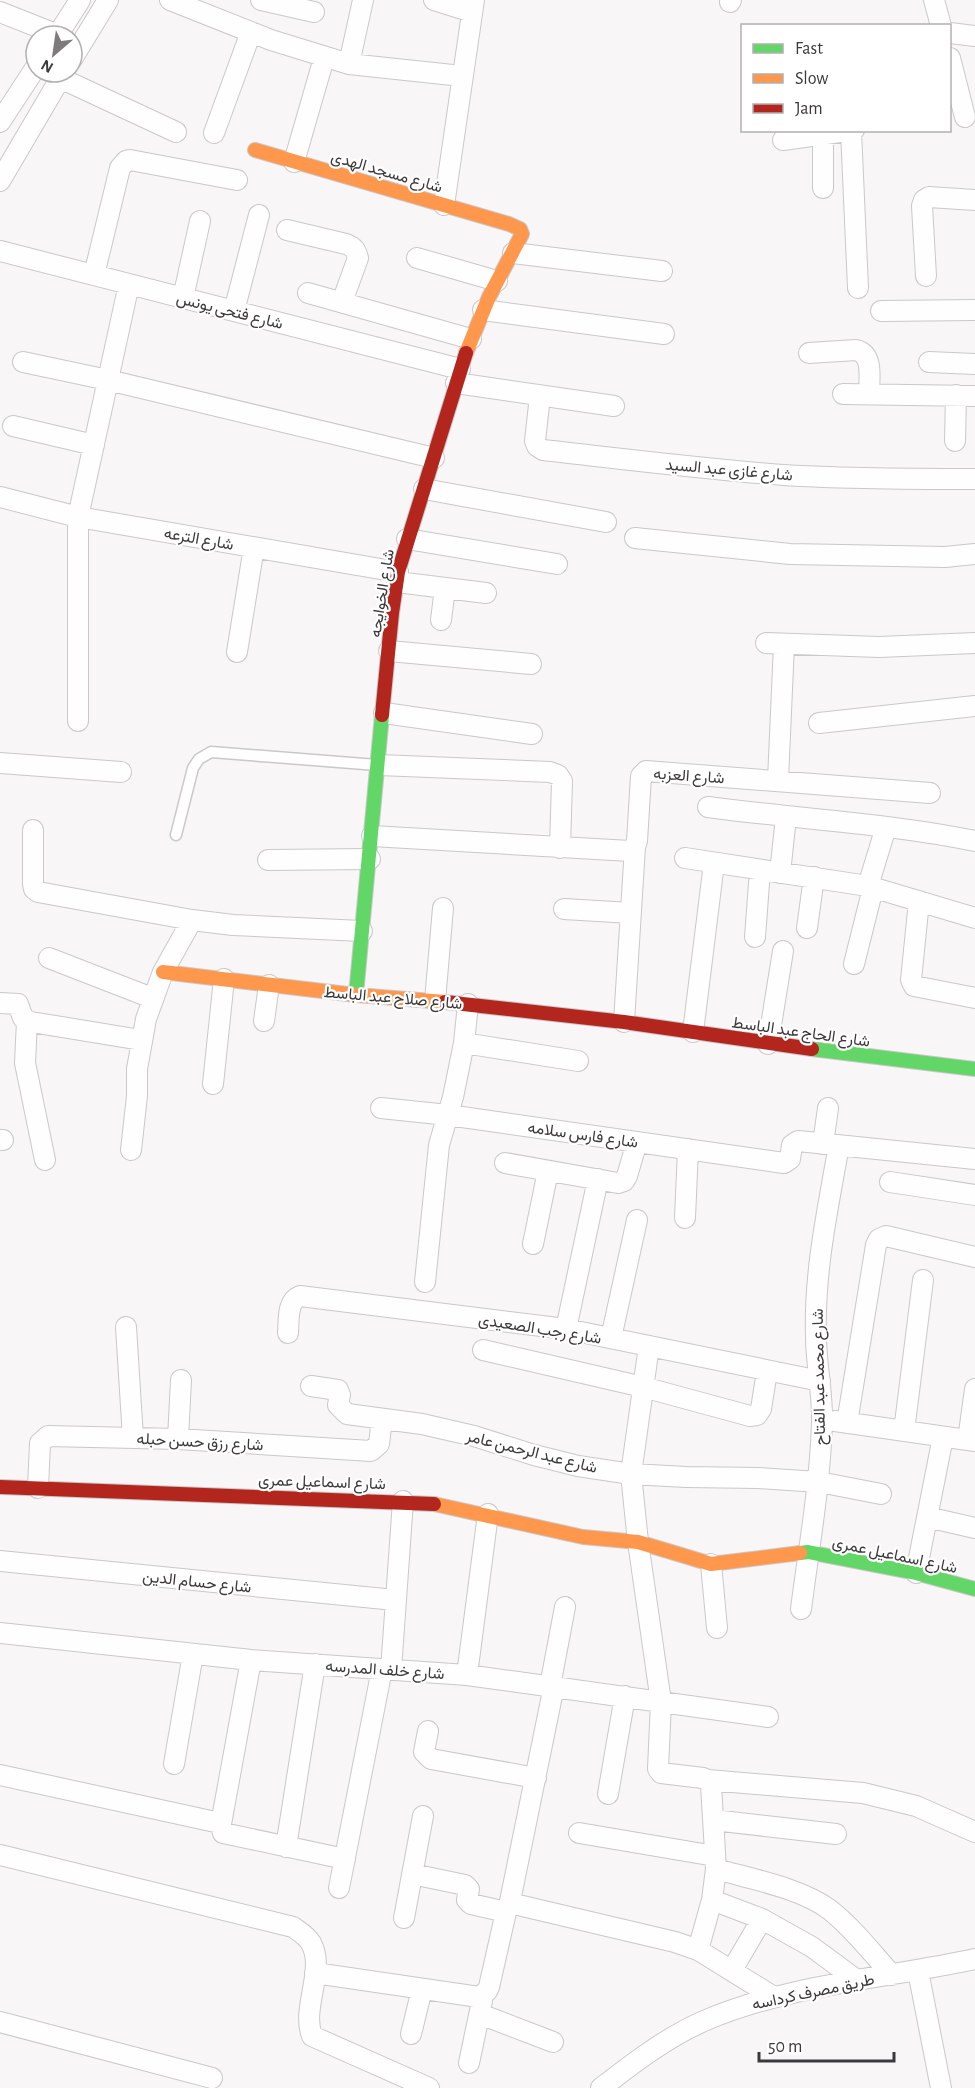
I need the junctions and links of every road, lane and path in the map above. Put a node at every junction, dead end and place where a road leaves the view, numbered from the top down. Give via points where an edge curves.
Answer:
1 (80, 0) edge
2 (108, 0) edge
3 (170, 0) edge
4 (261, 0) edge
5 (363, 0) edge
6 (434, 0) edge
7 (934, 0) edge
8 (473, 6) edge
9 (0, 12) edge
10 (314, 12) dead end
11 (30, 24) edge
12 (64, 24) edge
13 (940, 24) edge
14 (250, 32) junction
15 (951, 33) edge
16 (975, 36) edge
17 (84, 39) edge
18 (324, 58) junction
19 (951, 63) edge
20 (349, 64) junction
21 (462, 76) junction
22 (25, 84) edge
23 (57, 84) edge
24 (80, 84) edge
25 (963, 118) edge
26 (0, 122) edge
27 (176, 132) dead end
28 (214, 132) dead end
29 (846, 132) edge
30 (853, 132) edge
31 (823, 135) junction
32 (783, 140) dead end
33 (255, 150) dead end
34 (294, 162) junction
35 (237, 180) dead end
36 (0, 181) edge
37 (823, 188) dead end
38 (975, 200) edge
39 (444, 205) junction
40 (259, 215) dead end
41 (201, 221) dead end
42 (509, 224) joint
43 (287, 230) dead end
44 (0, 251) edge
45 (513, 253) junction
46 (417, 258) dead end
47 (662, 271) dead end
48 (94, 275) junction
49 (927, 276) dead end
50 (497, 281) junction
51 (129, 284) junction
52 (858, 288) dead end
53 (308, 293) dead end
54 (183, 298) junction
55 (342, 302) junction
56 (483, 310) junction
57 (975, 310) edge
58 (234, 311) junction
59 (881, 311) dead end
60 (664, 334) dead end
61 (471, 339) junction
62 (809, 353) dead end
63 (23, 362) dead end
64 (929, 362) dead end
65 (975, 364) edge
66 (458, 376) junction
67 (108, 380) junction
68 (843, 394) dead end
69 (869, 394) junction
70 (965, 395) edge
71 (540, 396) junction
72 (614, 406) dead end
73 (6, 421) edge
74 (956, 441) dead end
75 (94, 445) junction
76 (434, 458) junction
77 (975, 479) edge
78 (424, 489) junction
79 (0, 497) edge
80 (78, 517) junction
81 (606, 522) dead end
82 (634, 538) dead end
83 (407, 539) junction
84 (254, 547) junction
85 (975, 554) edge
86 (557, 564) dead end
87 (398, 577) junction
88 (445, 588) junction
89 (486, 593) dead end
90 (441, 620) dead end
91 (975, 643) edge
92 (389, 651) junction
93 (237, 652) dead end
94 (531, 664) dead end
95 (975, 706) edge
96 (384, 712) junction
97 (78, 721) dead end
98 (819, 723) dead end
99 (532, 734) dead end
100 (0, 763) edge
101 (379, 765) junction
102 (121, 772) dead end
103 (778, 780) junction
104 (930, 793) dead end
105 (708, 807) dead end
106 (786, 817) junction
107 (886, 827) junction
108 (33, 830) dead end
109 (176, 836) dead end
110 (372, 836) junction
111 (975, 841) edge
112 (635, 847) junction
113 (560, 848) junction
114 (685, 858) dead end
115 (370, 859) junction
116 (268, 860) dead end
117 (714, 862) junction
118 (760, 870) junction
119 (780, 873) junction
120 (814, 877) junction
121 (871, 887) junction
122 (919, 901) junction
123 (443, 908) dead end
124 (564, 909) dead end
125 (631, 913) junction
126 (975, 918) edge
127 (192, 920) junction
128 (807, 928) dead end
129 (362, 931) junction
130 (754, 937) dead end
131 (783, 951) dead end
132 (49, 958) dead end
133 (854, 964) dead end
134 (163, 972) junction
135 (224, 979) junction
136 (269, 985) junction
137 (356, 995) junction
138 (152, 998) junction
139 (975, 998) edge
140 (435, 1001) junction
141 (0, 1003) edge
142 (468, 1004) junction
143 (27, 1021) junction
144 (264, 1021) dead end
145 (624, 1022) junction
146 (693, 1032) junction
147 (141, 1040) junction
148 (464, 1043) junction
149 (768, 1044) junction
150 (578, 1061) dead end
151 (975, 1069) edge
152 (213, 1084) dead end
153 (828, 1107) dead end
154 (381, 1108) dead end
155 (448, 1115) junction
156 (637, 1142) junction
157 (831, 1145) junction
158 (688, 1149) junction
159 (131, 1150) dead end
160 (975, 1159) edge
161 (45, 1160) dead end
162 (505, 1163) dead end
163 (548, 1171) junction
164 (598, 1179) junction
165 (890, 1182) dead end
166 (975, 1195) edge
167 (685, 1218) dead end
168 (637, 1220) dead end
169 (533, 1244) dead end
170 (975, 1257) edge
171 (923, 1280) dead end
172 (425, 1282) dead end
173 (126, 1328) dead end
174 (566, 1329) junction
175 (288, 1333) dead end
176 (611, 1338) junction
177 (649, 1346) junction
178 (483, 1350) dead end
179 (767, 1371) junction
180 (181, 1380) dead end
181 (820, 1381) junction
182 (311, 1386) dead end
183 (643, 1388) junction
184 (975, 1389) edge
185 (382, 1419) junction
186 (822, 1419) junction
187 (846, 1423) junction
188 (904, 1431) junction
189 (943, 1437) junction
190 (133, 1438) junction
191 (178, 1439) junction
192 (971, 1440) edge
193 (631, 1474) junction
194 (819, 1482) junction
195 (0, 1486) edge
196 (38, 1488) junction
197 (881, 1494) dead end
198 (403, 1501) junction
199 (488, 1514) junction
200 (927, 1517) junction
201 (975, 1528) edge
202 (638, 1542) junction
203 (808, 1552) junction
204 (0, 1562) edge
205 (711, 1564) junction
206 (916, 1574) junction
207 (975, 1589) edge
208 (395, 1600) junction
209 (565, 1607) dead end
210 (801, 1609) dead end
211 (717, 1628) dead end
212 (0, 1633) edge
213 (193, 1654) junction
214 (251, 1660) junction
215 (315, 1664) junction
216 (387, 1669) junction
217 (467, 1676) junction
218 (552, 1686) junction
219 (625, 1696) junction
220 (661, 1702) junction
221 (768, 1717) dead end
222 (428, 1731) dead end
223 (174, 1764) dead end
224 (0, 1775) edge
225 (536, 1778) junction
226 (708, 1780) junction
227 (608, 1794) dead end
228 (423, 1816) dead end
229 (713, 1820) junction
230 (221, 1824) junction
231 (975, 1832) edge
232 (579, 1833) dead end
233 (836, 1834) dead end
234 (286, 1847) junction
235 (0, 1855) edge
236 (345, 1859) junction
237 (715, 1862) junction
238 (412, 1874) junction
239 (339, 1888) dead end
240 (712, 1900) junction
241 (508, 1909) junction
242 (404, 1918) dead end
243 (762, 1919) junction
244 (698, 1950) junction
245 (975, 1959) edge
246 (732, 1970) junction
247 (918, 1971) junction
248 (315, 1973) junction
249 (891, 1975) junction
250 (858, 1981) junction
251 (422, 1989) junction
252 (774, 1997) junction
253 (482, 2004) junction
254 (0, 2022) edge
255 (411, 2034) dead end
256 (554, 2042) dead end
257 (469, 2063) dead end
258 (212, 2078) dead end
259 (624, 2081) edge
260 (429, 2088) edge
261 (601, 2088) edge
262 (941, 2088) edge

1 - 12 street
2 - 17 street
3 - 14 street
4 - 10 street
5 - 20 street
6 - 8 street
7 - 13 street
8 - 21 street
9 - 11 street
14 - 18 street
14 - 28 street
15 - 16 street
18 - 20 street
18 - 34 street
19 - 25 street
20 - 21 street
21 - 39 street
22 - 26 street
23 - 36 street
24 - 27 street
29 - 31 street
30 - 52 street
31 - 32 street
31 - 37 street
33 - 34 street, شارع مسجد الهدى
34 - 39 street, شارع مسجد الهدى
35 - 48 street via 126,161 120,168
38 - 49 street via 924,200
39 - 42 street, شارع مسجد الهدى
40 - 58 street
41 - 54 street
42 - 45 street, شارع الخوايجه via 522,234
43 - 55 street via 346,244 357,251
44 - 48 street, شارع فتحى يونس
45 - 47 street
45 - 50 street, شارع الخوايجه
46 - 50 street
48 - 51 street, شارع فتحى يونس
50 - 56 street, شارع الخوايجه
51 - 54 street, شارع فتحى يونس
51 - 67 street
53 - 55 street
54 - 58 street, شارع فتحى يونس
55 - 61 street
56 - 60 street
56 - 61 street, شارع الخوايجه
57 - 59 street
58 - 66 street, شارع فتحى يونس
61 - 66 street, شارع الخوايجه
62 - 69 street via 863,352 868,358
63 - 67 street
64 - 65 street
66 - 71 street, شارع فتحى يونس
66 - 76 street, شارع الخوايجه
67 - 75 street
67 - 76 street
68 - 69 street
69 - 70 street
70 - 74 street
71 - 72 street, شارع فتحى يونس
71 - 77 street, شارع غازى عبد السيد via 535,441 543,450 785,475
73 - 75 street
75 - 80 street
76 - 78 street, شارع الخوايجه
78 - 81 street
78 - 83 street, شارع الخوايجه
79 - 80 street, شارع الترعه
80 - 84 street, شارع الترعه
80 - 97 street
82 - 85 street via 790,554
83 - 86 street
83 - 87 street, شارع الخوايجه
84 - 87 street, شارع الترعه
84 - 93 street
87 - 88 street, شارع الترعه
87 - 92 street, شارع الخوايجه
88 - 89 street, شارع الترعه
88 - 90 street
91 - 103 street via 775,643
92 - 94 street
92 - 96 street, شارع الخوايجه
95 - 98 street
96 - 99 street
96 - 101 street, شارع الخوايجه
100 - 102 street
101 - 109 lane via 211,752 193,768
101 - 110 street, شارع الخوايجه
101 - 113 street via 558,775 562,782
103 - 104 street, شارع العزبه
103 - 112 street, شارع العزبه via 646,771 641,776
105 - 106 street
106 - 107 street
106 - 119 street
107 - 111 street
107 - 121 street
108 - 127 street via 34,889
110 - 113 street
110 - 115 street, شارع الخوايجه
112 - 113 street via 630,851
112 - 125 street
114 - 117 street
115 - 116 street
115 - 129 street, شارع الخوايجه
117 - 118 street
117 - 146 street
118 - 119 street
118 - 130 street
119 - 120 street
120 - 121 street
120 - 128 street
121 - 122 street
121 - 133 street
122 - 126 street
122 - 139 street via 911,980 914,986
123 - 140 street
124 - 125 street
125 - 145 street
127 - 129 street
127 - 134 street
129 - 137 street, شارع الخوايجه
131 - 149 street
132 - 138 street
134 - 135 street, شارع صلاح عبد الباسط
134 - 138 street
135 - 136 street, شارع صلاح عبد الباسط
135 - 152 street
136 - 137 street, شارع صلاح عبد الباسط
136 - 144 street
137 - 140 street, شارع صلاح عبد الباسط
138 - 147 street
140 - 142 street, شارع صلاح عبد الباسط
141 - 143 street via 18,1004
142 - 145 street, شارع صلاح عبد الباسط
142 - 148 street
143 - 147 street
143 - 161 street via 25,1063
145 - 146 street, شارع الحاج عبد الباسط
146 - 149 street, شارع الحاج عبد الباسط
147 - 159 street
148 - 150 street
148 - 155 street
149 - 151 street, شارع الحاج عبد الباسط
153 - 157 street, شارع محمد عبد الفتاح
154 - 155 street, شارع فارس سلامه
155 - 156 street, شارع فارس سلامه
155 - 172 street via 439,1145
156 - 158 street, شارع فارس سلامه
156 - 164 street via 624,1181 618,1184
157 - 158 street, شارع فارس سلامه via 795,1142 790,1159 784,1163
157 - 160 street
157 - 181 street, شارع محمد عبد الفتاح via 817,1284
158 - 167 street
162 - 163 street
163 - 164 street
163 - 169 street
164 - 174 street
165 - 166 street
168 - 176 street
170 - 187 street, شارع محمد عبد الفتاح via 886,1236 879,1239
171 - 188 street
173 - 190 street
174 - 175 street, شارع رجب الصعيدى via 300,1296 291,1304
174 - 176 street, شارع رجب الصعيدى
176 - 177 street, شارع رجب الصعيدى
177 - 179 street, شارع رجب الصعيدى
177 - 183 street
178 - 183 street
179 - 181 street, شارع رجب الصعيدى
179 - 183 street via 761,1409 750,1416
180 - 191 street
181 - 186 street, شارع محمد عبد الفتاح
182 - 185 street, شارع عبد الرحمن عامر via 338,1390 338,1405 347,1414
183 - 193 street
184 - 192 street
185 - 191 street, شارع رزق حسن حبله via 379,1444 372,1451
185 - 193 street, شارع عبد الرحمن عامر via 422,1424 578,1466
186 - 187 street
186 - 194 street, شارع محمد عبد الفتاح
187 - 188 street
188 - 189 street
189 - 192 street
189 - 200 street
190 - 191 street, شارع رزق حسن حبله
190 - 196 street, شارع رزق حسن حبله via 48,1436 40,1443
193 - 194 street, شارع عبد الرحمن عامر
193 - 202 street
194 - 197 street, شارع عبد الرحمن عامر
194 - 203 street, شارع محمد عبد الفتاح
195 - 196 street, شارع اسماعيل عمرى
196 - 198 street, شارع اسماعيل عمرى
198 - 199 street, شارع اسماعيل عمرى
198 - 208 street
199 - 202 street, شارع اسماعيل عمرى via 583,1537
199 - 217 street
200 - 201 street
200 - 206 street
202 - 205 street, شارع اسماعيل عمرى
202 - 220 street
203 - 205 street, شارع اسماعيل عمرى
203 - 206 street, شارع اسماعيل عمرى
203 - 210 street, شارع محمد عبد الفتاح
204 - 208 street, شارع حسام الدين
205 - 211 street
206 - 207 street, شارع اسماعيل عمرى
208 - 216 street
209 - 218 street
212 - 213 street, شارع خلف المدرسه
213 - 214 street, شارع خلف المدرسه
213 - 223 street
214 - 215 street, شارع خلف المدرسه
214 - 230 street
215 - 216 street, شارع خلف المدرسه
215 - 234 street
216 - 217 street, شارع خلف المدرسه
216 - 236 street
217 - 218 street, شارع خلف المدرسه
218 - 219 street, شارع خلف المدرسه
218 - 225 street
219 - 220 street, شارع خلف المدرسه
219 - 227 street
220 - 221 street, شارع خلف المدرسه
220 - 226 street via 658,1769 661,1773
222 - 225 street via 424,1752 431,1759
224 - 230 street
225 - 241 street
226 - 229 street
226 - 231 street via 863,1793 916,1806
228 - 238 street
229 - 233 street
229 - 237 street
230 - 234 street via 223,1833
232 - 237 street
234 - 236 street
235 - 248 street via 293,1927 312,1945
236 - 239 street
237 - 240 street
237 - 249 street via 820,1904 844,1923
238 - 241 street via 465,1885 471,1904
238 - 242 street
240 - 243 street
240 - 244 street
241 - 244 street via 514,1904
241 - 253 street
243 - 246 street
243 - 250 street via 812,1947
244 - 246 street
245 - 247 street, طريق مصرف كرداسه
246 - 252 street
247 - 249 street, طريق مصرف كرداسه
247 - 262 street
248 - 251 street
248 - 260 street via 309,2015 312,2036
249 - 250 street, طريق مصرف كرداسه
250 - 252 street, طريق مصرف كرداسه
251 - 253 street via 474,1997
251 - 255 street
252 - 259 street, طريق مصرف كرداسه via 702,2022 641,2058
253 - 256 street
253 - 257 street
254 - 258 street
259 - 261 street, طريق مصرف كرداسه

